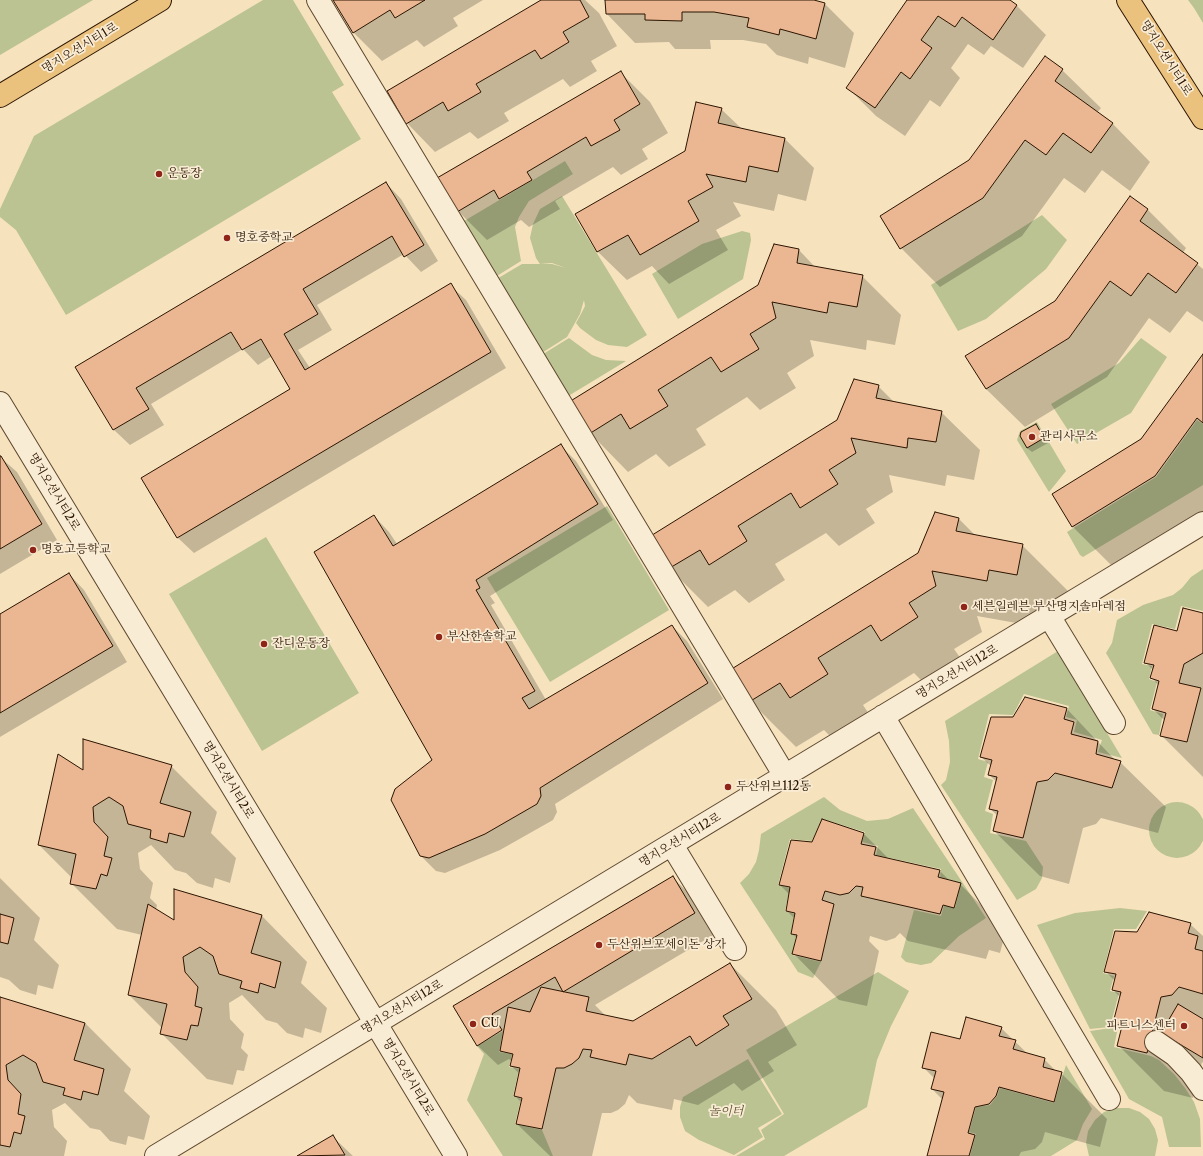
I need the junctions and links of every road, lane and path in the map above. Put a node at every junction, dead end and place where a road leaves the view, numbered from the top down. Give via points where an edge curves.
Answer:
1 (160, 0) edge
2 (318, 0) edge
3 (1128, 0) edge
4 (0, 96) edge
5 (1203, 118) edge
6 (0, 403) edge
7 (1203, 523) edge
8 (1049, 616) junction
9 (883, 716) junction
10 (1114, 723) dead end
11 (785, 776) junction
12 (672, 845) junction
13 (735, 950) dead end
14 (375, 1024) junction
15 (1156, 1042) dead end
16 (1203, 1089) edge
17 (1109, 1099) dead end
18 (156, 1156) edge
19 (456, 1156) edge

1 - 4 main road, 명지오션시티1로
2 - 11 street
3 - 5 main road, 명지오션시티1로
6 - 14 street, 명지오션시티2로
7 - 8 street, 명지오션시티12로
8 - 9 street, 명지오션시티12로
8 - 10 street
9 - 11 street, 명지오션시티12로
9 - 17 street
11 - 12 street, 명지오션시티12로
12 - 13 street
12 - 14 street, 명지오션시티12로
14 - 18 street, 명지오션시티12로
14 - 19 street, 명지오션시티2로
15 - 16 street via 1175,1055 1192,1072

